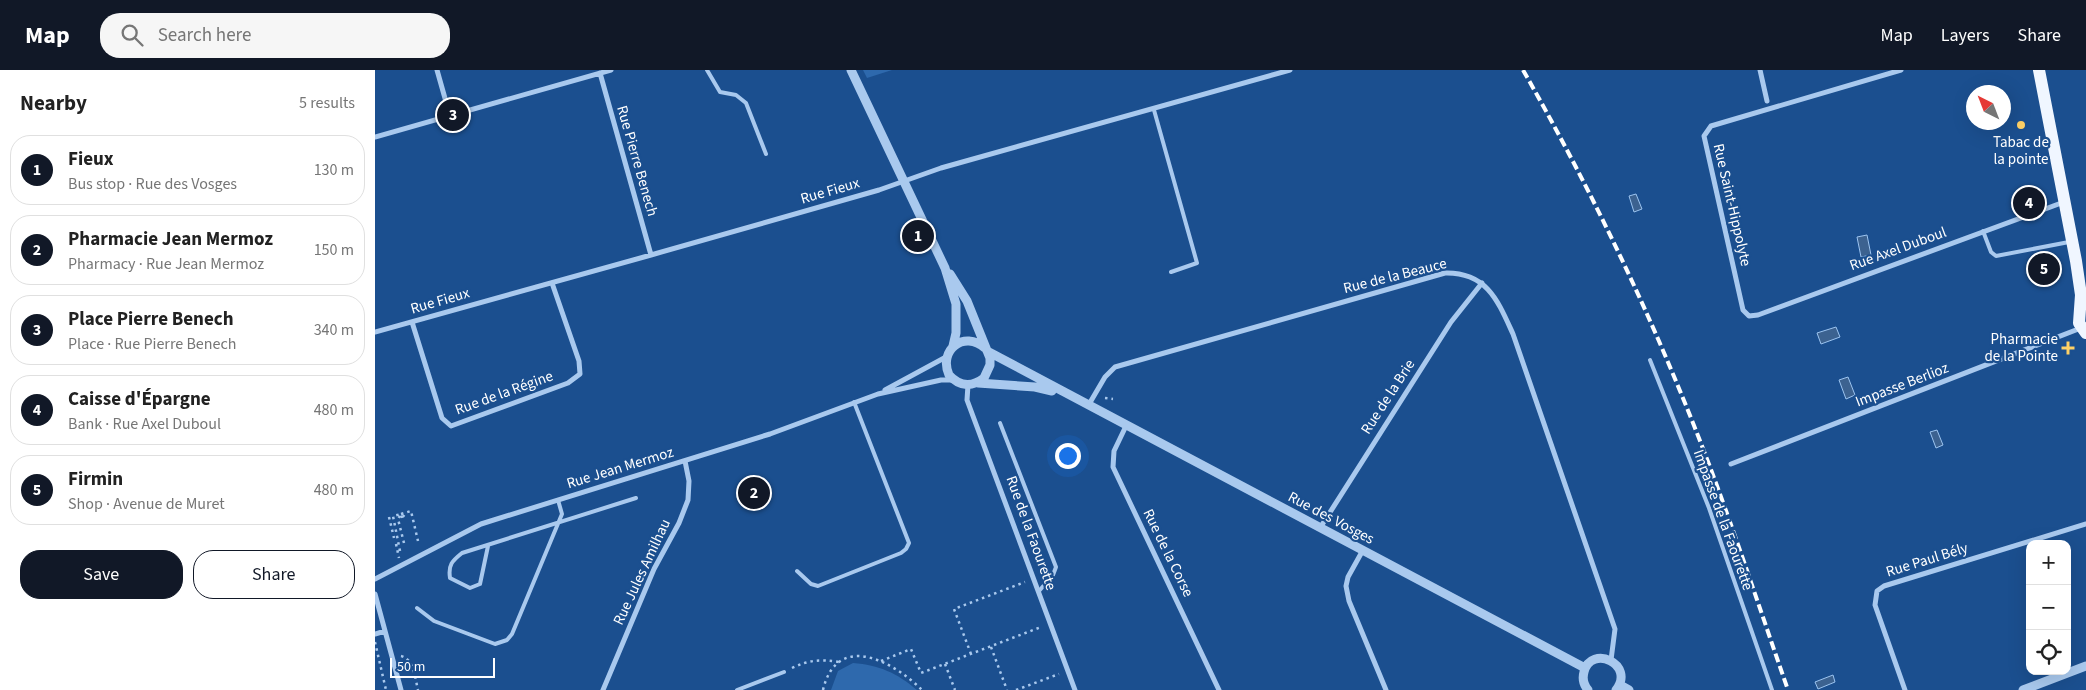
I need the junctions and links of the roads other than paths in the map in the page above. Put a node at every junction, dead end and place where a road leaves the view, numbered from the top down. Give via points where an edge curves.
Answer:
1 (437, 70) edge
2 (611, 70) edge
3 (707, 70) edge
4 (851, 70) edge
5 (1290, 70) edge
6 (1759, 70) edge
7 (1901, 70) edge
8 (2039, 70) edge
9 (600, 73) junction
10 (1767, 102) dead end
11 (1154, 110) junction
12 (450, 116) junction
13 (375, 137) edge
14 (766, 154) dead end
15 (905, 180) junction
16 (2064, 202) junction
17 (1983, 231) junction
18 (2072, 241) junction
19 (651, 255) junction
20 (2076, 261) junction
21 (945, 268) junction
22 (1171, 272) dead end
23 (2086, 276) edge
24 (552, 283) junction
25 (1482, 283) junction
26 (2083, 304) edge
27 (1743, 310) joint
28 (412, 322) junction
29 (2084, 330) edge
30 (375, 332) edge
31 (953, 346) junction
32 (986, 350) junction
33 (946, 357) junction
34 (1650, 360) dead end
35 (953, 380) junction
36 (978, 383) junction
37 (968, 385) junction
38 (878, 394) junction
39 (1063, 394) junction
40 (854, 402) junction
41 (1088, 406) junction
42 (999, 423) dead end
43 (1126, 426) junction
44 (685, 461) junction
45 (1731, 464) dead end
46 (636, 498) dead end
47 (558, 500) junction
48 (559, 522) junction
49 (2086, 524) edge
50 (1320, 528) junction
51 (487, 546) junction
52 (1363, 550) junction
53 (797, 571) dead end
54 (375, 579) edge
55 (1039, 592) junction
56 (375, 594) edge
57 (417, 608) dead end
58 (385, 631) junction
59 (375, 634) edge
60 (1611, 660) junction
61 (2086, 666) edge
62 (1585, 668) junction
63 (784, 672) road end
64 (1618, 687) edge
65 (401, 690) edge
66 (603, 690) edge
67 (737, 690) edge
68 (1075, 690) edge
69 (1219, 690) edge
70 (1386, 690) edge
71 (1588, 690) edge
72 (1629, 690) edge
73 (1772, 690) edge
74 (1905, 690) edge
75 (2023, 690) edge

1 - 12 street
2 - 9 street
3 - 14 lane via 720,92 736,95 746,103
4 - 15 street
5 - 11 street, Rue Fieux
6 - 10 street
7 - 27 street, Rue Saint-Hippolyte via 1711,126 1704,136
8 - 16 main road
9 - 12 street
9 - 19 street, Rue Pierre Benech
11 - 15 street, Rue Fieux
11 - 22 lane via 1197,263
12 - 13 street
15 - 19 street, Rue Fieux
15 - 21 street
16 - 17 street, Rue Axel Duboul
16 - 18 main road
17 - 18 lane via 1991,252 1997,256
17 - 27 street, Rue Axel Duboul via 1758,315 1749,316
18 - 20 main road
19 - 24 street, Rue Fieux
20 - 23 main road
20 - 26 main road
21 - 31 street via 957,304
21 - 32 street via 967,301
24 - 28 street, Rue Fieux
24 - 28 street, Rue de la Régine via 579,361 580,374 567,384 451,426 442,418
25 - 41 street, Rue de la Beauce via 1461,273 1445,273 1115,367 1105,377
25 - 50 street, Rue de la Brie via 1451,322
25 - 60 street, Rue de la Beauce via 1498,300 1513,334 1615,630
26 - 29 main road via 2078,318
28 - 30 street, Rue Fieux
29 - 45 street, Impasse Berlioz
31 - 32 street, Rue des Vosges via 966,340 979,343
31 - 33 street
32 - 36 street via 990,365
32 - 39 street, Rue des Vosges
33 - 35 street via 946,368
33 - 38 street, Rue Jean Mermoz
34 - 73 lane, Impasse de la Faourette via 1709,508
35 - 37 street, Rue des Vosges
35 - 38 street, Rue Jean Mermoz
36 - 37 street, Rue des Vosges
36 - 39 street, Rue des Vosges via 1035,387
37 - 55 street, Rue de la Faourette via 967,400
38 - 40 street, Rue Jean Mermoz
39 - 41 street, Rue des Vosges
40 - 44 street, Rue Jean Mermoz via 770,434
40 - 53 lane via 909,543 901,553 818,586
41 - 43 street, Rue des Vosges
42 - 55 lane via 1056,567
43 - 50 street, Rue des Vosges
43 - 69 street, Rue de la Corse via 1114,451 1113,467
44 - 47 street, Rue Jean Mermoz
44 - 66 street, Rue Jules Amilhau via 689,480 688,500
46 - 48 lane
47 - 48 lane via 562,514
47 - 54 street, Rue Jean Mermoz via 481,524
48 - 51 lane
48 - 57 lane via 513,634 507,640 495,644 434,621
49 - 74 street, Rue Paul Bély via 1877,590 1875,605
50 - 52 street, Rue des Vosges
51 - 51 lane via 480,584 470,588 450,578 453,560 462,553
52 - 62 street, Rue des Vosges
52 - 70 street via 1346,586
55 - 68 street, Rue de la Faourette
56 - 58 street
58 - 59 street
58 - 65 street
60 - 62 street via 1594,660
60 - 64 street via 1621,675
61 - 75 street
62 - 71 street via 1583,678
63 - 67 lane
64 - 72 street

